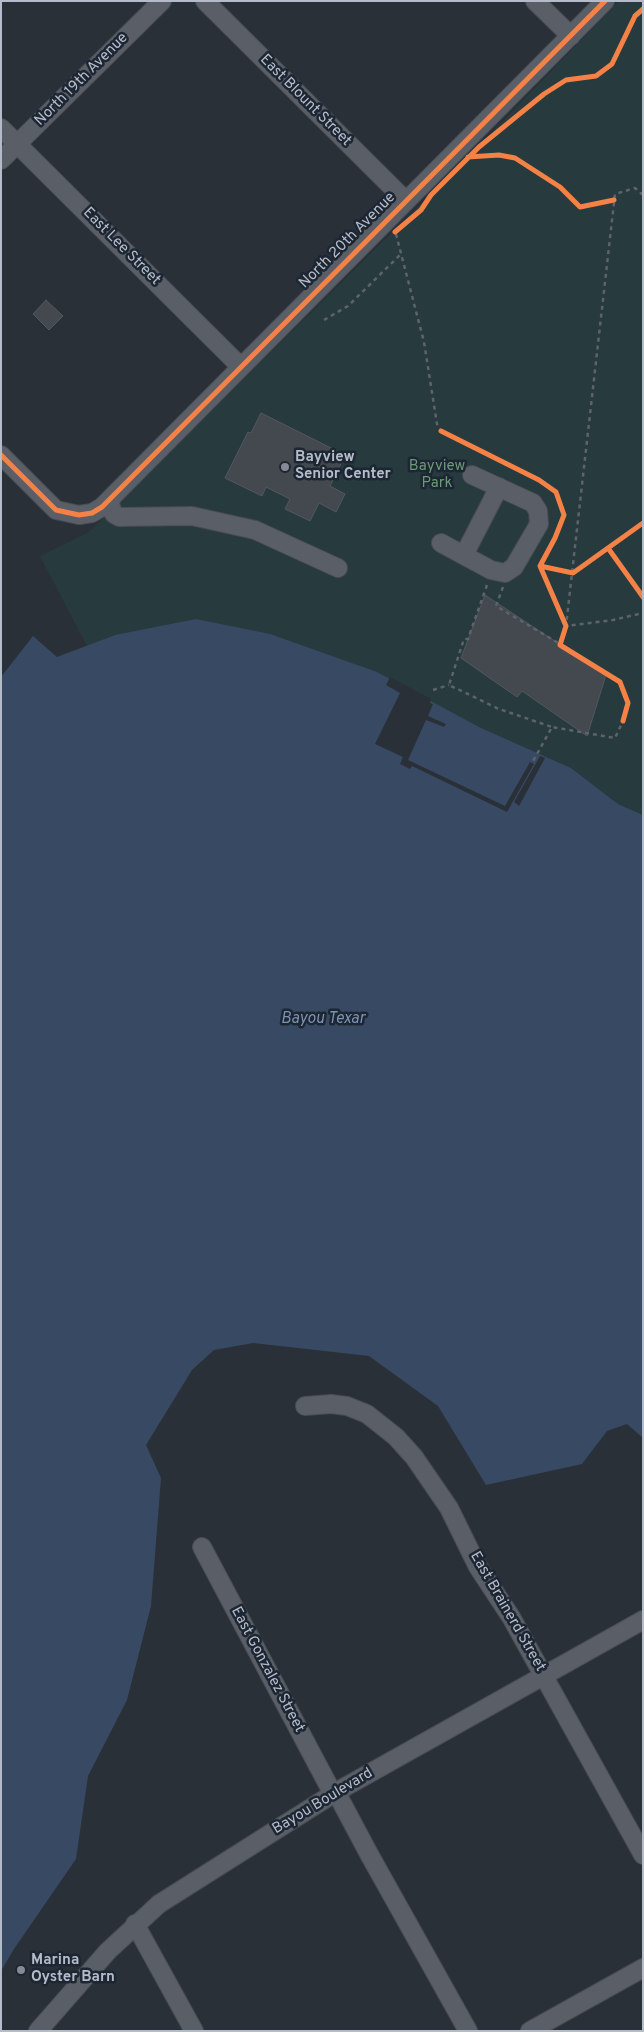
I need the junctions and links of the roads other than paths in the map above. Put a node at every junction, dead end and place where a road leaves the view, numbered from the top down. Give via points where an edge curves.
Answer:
1 (162, 1) edge
2 (205, 1) edge
3 (535, 1) edge
4 (605, 1) edge
5 (570, 36) junction
6 (1, 128) edge
7 (17, 144) junction
8 (1, 160) edge
9 (406, 201) junction
10 (240, 366) junction
11 (1, 455) edge
12 (472, 475) dead end
13 (499, 487) junction
14 (110, 499) junction
15 (441, 543) dead end
16 (464, 555) junction
17 (338, 568) dead end
18 (305, 1406) dead end
19 (202, 1547) dead end
20 (643, 1620) edge
21 (543, 1676) junction
22 (334, 1793) junction
23 (643, 1855) edge
24 (135, 1924) junction
25 (643, 1968) edge
26 (38, 2031) edge
27 (194, 2031) edge
28 (468, 2031) edge
29 (530, 2031) edge

1 - 7 street, North 19th Avenue
2 - 9 street, East Blount Street
3 - 5 street
4 - 5 street, North 20th Avenue
5 - 9 street, North 20th Avenue
6 - 7 street, East Lee Street
7 - 8 street, North 19th Avenue
7 - 10 street, East Lee Street
9 - 10 street, North 20th Avenue
10 - 14 street, North 20th Avenue
11 - 14 street, North 20th Avenue via 56,510 86,514 102,507
12 - 13 street
13 - 16 street
13 - 16 street via 533,503 538,511 539,524 514,568 505,573 491,570
14 - 17 street via 110,508 120,517 192,516 255,530
15 - 16 street
18 - 21 street, East Brainerd Street via 347,1406 367,1414 396,1437 414,1457 449,1508 478,1567 511,1617
19 - 22 street, East Gonzalez Street
20 - 21 street, Bayou Boulevard
21 - 22 street, Bayou Boulevard
21 - 23 street, East Brainerd Street
22 - 24 street, Bayou Boulevard via 158,1904
22 - 28 street, East Gonzalez Street
24 - 26 street, Bayou Boulevard
24 - 27 street
25 - 29 street

